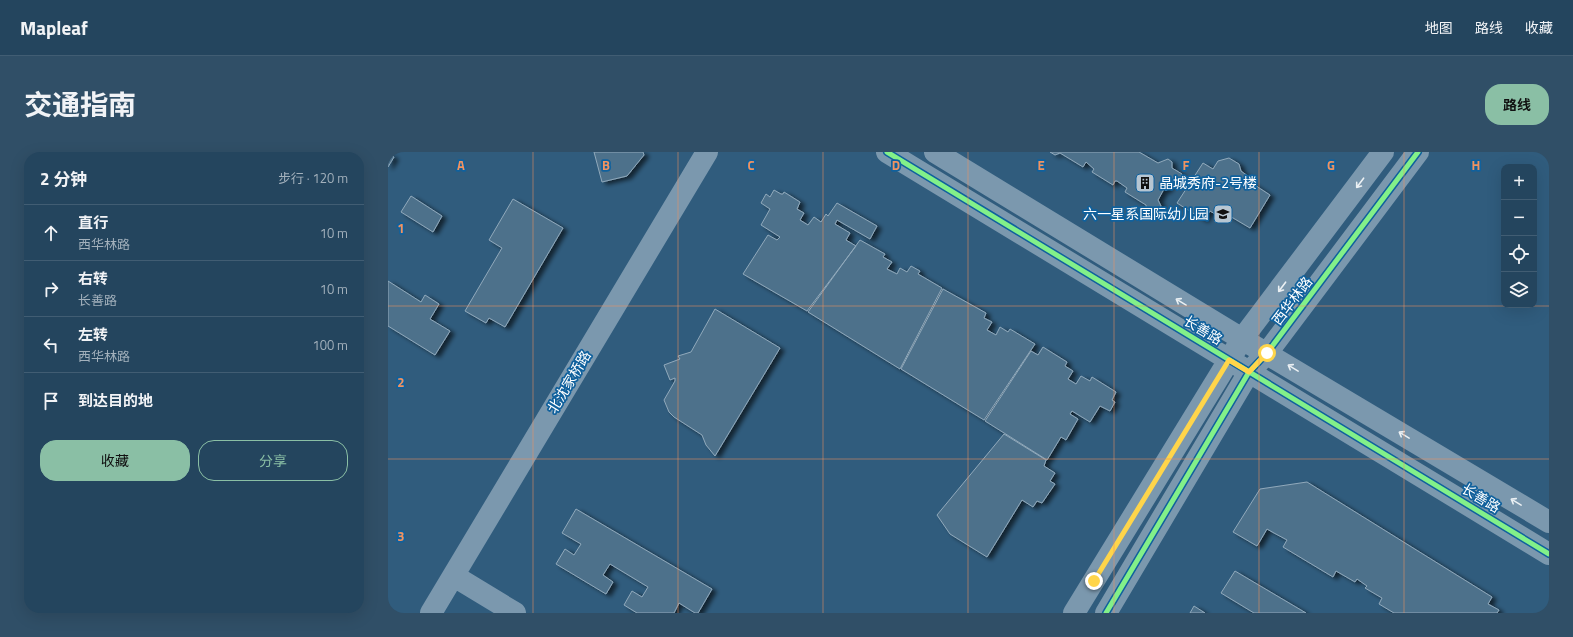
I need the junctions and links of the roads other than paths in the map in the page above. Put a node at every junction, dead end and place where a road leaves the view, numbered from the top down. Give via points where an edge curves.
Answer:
1 (707, 152) edge
2 (887, 152) edge
3 (935, 152) edge
4 (1383, 152) edge
5 (1418, 152) edge
6 (1242, 339) junction
7 (1267, 353) junction
8 (1229, 360) junction
9 (1249, 372) junction
10 (1549, 522) edge
11 (1549, 554) edge
12 (454, 576) junction
13 (431, 613) edge
14 (515, 613) edge
15 (1074, 613) edge
16 (1106, 613) edge

1 - 12 street, 北沈家桥路
2 - 8 street, 长善路
6 -> 3 street, 长善路
4 -> 6 street, 西华林路
5 - 7 street, 西华林路
6 - 7 street, 长善路
6 - 8 street, 西华林路
7 - 9 street, 西华林路
10 -> 7 street, 长善路
8 - 9 street, 长善路
8 - 15 street, 西华林路
9 - 11 street, 长善路
9 - 16 street, 西华林路
12 - 13 street, 北沈家桥路
12 - 14 street

